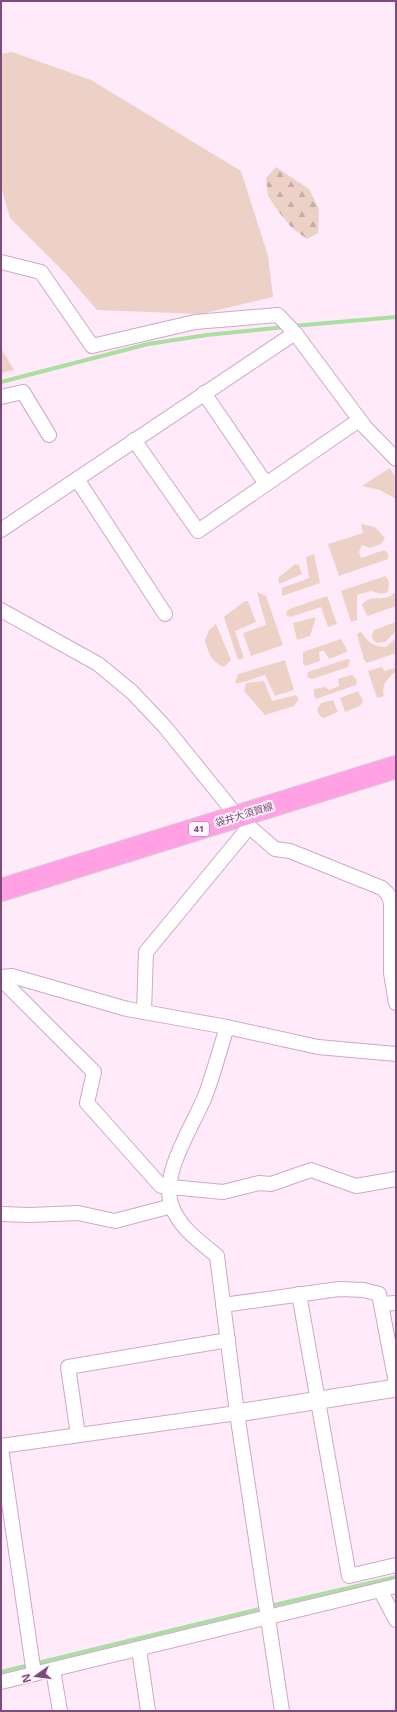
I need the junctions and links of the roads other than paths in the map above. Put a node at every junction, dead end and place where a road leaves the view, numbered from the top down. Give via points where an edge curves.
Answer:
1 (1, 262) edge
2 (295, 333) junction
3 (204, 393) junction
4 (1, 397) edge
5 (359, 420) junction
6 (49, 435) dead end
7 (134, 440) junction
8 (396, 459) edge
9 (77, 479) junction
10 (266, 484) junction
11 (1, 530) edge
12 (1, 610) edge
13 (165, 614) dead end
14 (396, 767) edge
15 (243, 822) junction
16 (1, 890) edge
17 (394, 973) edge
18 (1, 978) edge
19 (396, 1003) edge
20 (144, 1012) junction
21 (227, 1027) junction
22 (396, 1054) edge
23 (396, 1179) edge
24 (169, 1187) junction
25 (172, 1206) junction
26 (1, 1214) edge
27 (299, 1294) junction
28 (396, 1303) edge
29 (381, 1304) junction
30 (223, 1305) junction
31 (228, 1340) junction
32 (396, 1383) edge
33 (396, 1388) edge
34 (318, 1400) junction
35 (238, 1413) junction
36 (78, 1435) junction
37 (1, 1447) edge
38 (396, 1565) edge
39 (396, 1586) edge
40 (380, 1590) junction
41 (268, 1618) junction
42 (396, 1620) edge
43 (139, 1649) junction
44 (53, 1670) junction
45 (34, 1674) junction
46 (1, 1682) edge
47 (60, 1711) edge
48 (148, 1711) edge
49 (282, 1711) edge

1 - 2 street via 41,272 92,346 195,322 278,315
2 - 3 street
2 - 5 street
3 - 7 street
3 - 10 street
4 - 6 street via 23,392
5 - 8 street
5 - 10 street
7 - 9 street
7 - 10 street via 198,531
9 - 11 street
9 - 13 street
12 - 15 street via 98,664 132,692 165,727
14 - 15 main road, 袋井大須賀線 / 41
15 - 16 main road, 袋井大須賀線 / 41
15 - 17 street via 275,849 290,851 382,888 388,894 391,903
15 - 20 street via 146,952
17 - 19 street
18 - 20 street via 12,976
18 - 24 street via 94,1072 87,1103 161,1186
20 - 21 street
21 - 22 street via 318,1047
21 - 24 street via 206,1094 175,1163
23 - 24 street via 356,1186 311,1170 271,1184 259,1182 223,1192
24 - 25 street
25 - 26 street via 115,1221 78,1213
25 - 30 street via 182,1226 217,1256
27 - 29 street via 339,1288 364,1290 379,1294
27 - 30 street
27 - 34 street
28 - 29 street
29 - 32 street
30 - 31 street
31 - 35 street
31 - 36 street via 68,1367
33 - 34 street
34 - 35 street
34 - 38 street via 349,1576
35 - 36 street
35 - 41 street
36 - 37 street
37 - 45 street
39 - 40 street
40 - 41 street
40 - 42 street
41 - 43 street
41 - 49 street
43 - 44 street
43 - 48 street
44 - 45 street
44 - 47 street
45 - 46 street

